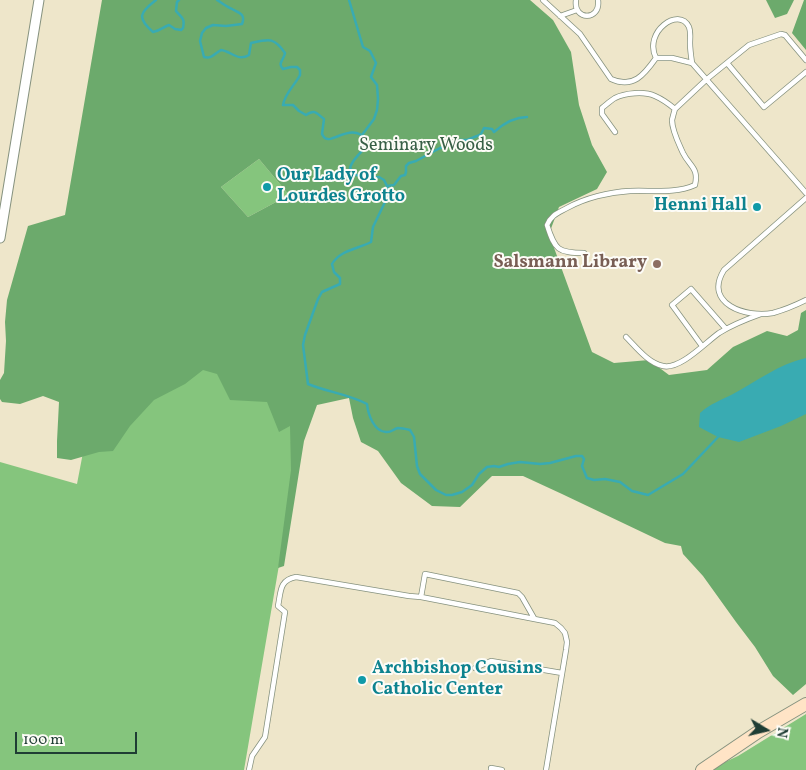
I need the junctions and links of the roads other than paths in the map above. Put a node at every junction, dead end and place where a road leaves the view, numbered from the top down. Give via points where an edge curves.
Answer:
1 (39, 0) edge
2 (543, 0) edge
3 (576, 0) edge
4 (598, 0) edge
5 (576, 10) junction
6 (560, 16) junction
7 (656, 58) junction
8 (806, 60) edge
9 (692, 62) junction
10 (727, 63) junction
11 (806, 72) edge
12 (707, 79) junction
13 (675, 109) junction
14 (615, 132) dead end
15 (806, 193) edge
16 (806, 198) edge
17 (2, 211) edge
18 (0, 238) edge
19 (584, 253) dead end
20 (806, 300) edge
21 (762, 314) junction
22 (726, 329) junction
23 (626, 337) dead end
24 (702, 346) junction
25 (421, 597) junction
26 (534, 618) junction
27 (475, 668) dead end
28 (562, 674) junction
29 (806, 704) edge
30 (249, 770) edge
31 (491, 770) edge
32 (502, 770) edge
33 (546, 770) edge
34 (702, 770) edge

1 - 17 street
2 - 6 lane
3 - 5 lane
4 - 5 lane via 599,6 591,15 583,15
5 - 6 lane
6 - 7 lane via 580,34 611,79 619,82 635,80
7 - 9 lane
7 - 9 lane via 653,44 656,34 669,20 677,19 688,25
8 - 10 lane via 786,35 781,34 749,45
9 - 12 lane
10 - 11 lane via 764,107
10 - 12 lane
12 - 13 lane
12 - 15 lane
13 - 14 lane via 653,95 629,94 615,98 602,108 602,114
13 - 19 lane via 674,131 696,171 695,185 673,190 612,193 573,204 550,218 547,225 555,247 569,253
16 - 21 lane via 724,270 719,278 720,296 726,304 734,309
17 - 18 street
20 - 21 lane via 774,313
21 - 22 lane
22 - 24 lane
22 - 24 lane via 691,289 672,305
23 - 24 lane via 647,357 664,366 680,362
25 - 26 lane
25 - 26 lane via 425,574 518,593
25 - 30 lane via 296,577 284,582 278,606 285,612 264,737 252,756
26 - 28 lane via 555,624 565,633 567,642
27 - 28 lane via 491,662
28 - 33 lane
29 - 34 street
31 - 32 lane

